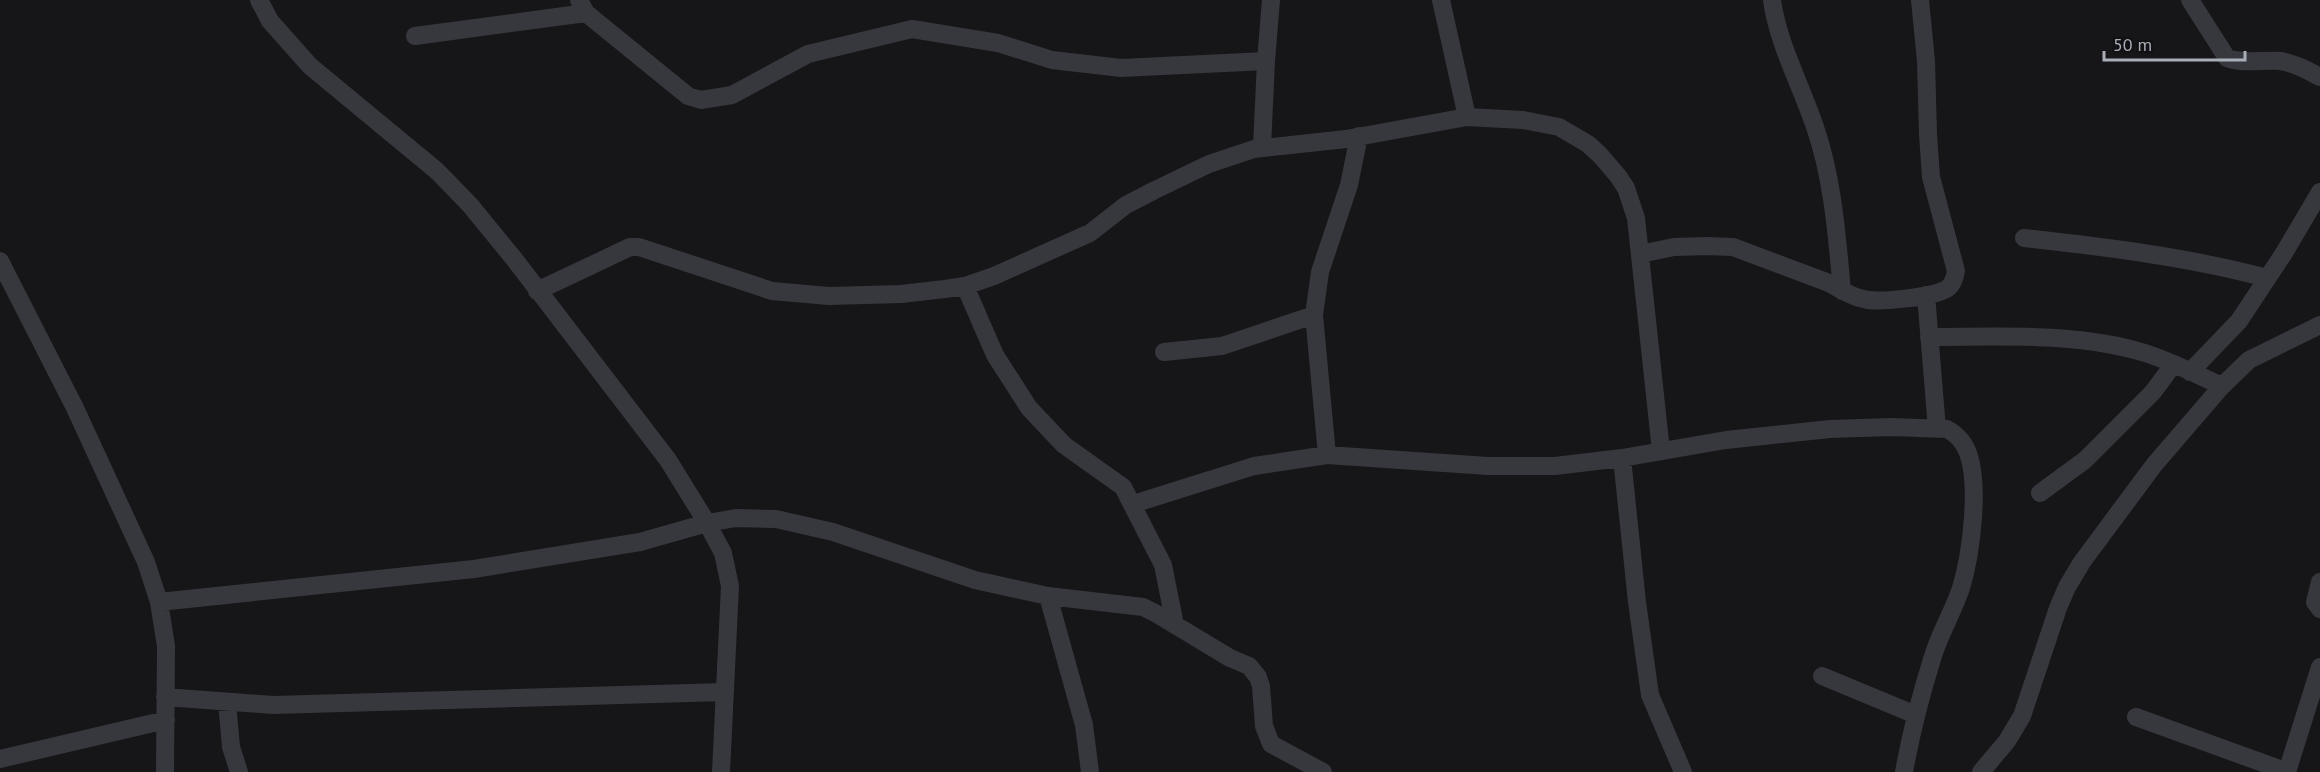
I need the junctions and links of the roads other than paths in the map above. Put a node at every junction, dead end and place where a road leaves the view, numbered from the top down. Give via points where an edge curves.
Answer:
1 (260, 0) edge
2 (1270, 0) edge
3 (1441, 0) edge
4 (1772, 0) edge
5 (1920, 0) edge
6 (2190, 0) edge
7 (582, 7) edge
8 (415, 36) dead end
9 (1266, 61) junction
10 (2320, 77) edge
11 (1467, 117) junction
12 (1359, 136) junction
13 (1262, 147) junction
14 (2320, 192) edge
15 (2024, 238) dead end
16 (1640, 254) junction
17 (0, 261) edge
18 (2267, 278) junction
19 (965, 286) junction
20 (537, 291) junction
21 (1842, 291) junction
22 (1926, 295) junction
23 (1314, 315) junction
24 (2320, 325) edge
25 (1929, 337) junction
26 (1164, 352) dead end
27 (2173, 365) junction
28 (2190, 372) junction
29 (2222, 386) junction
30 (1937, 429) junction
31 (1661, 451) junction
32 (1327, 456) junction
33 (1622, 458) junction
34 (2040, 493) dead end
35 (1133, 504) junction
36 (707, 523) junction
37 (2320, 582) edge
38 (1048, 596) junction
39 (159, 602) junction
40 (2320, 609) edge
41 (1175, 625) junction
42 (2320, 667) edge
43 (1822, 676) dead end
44 (724, 692) junction
45 (165, 697) junction
46 (227, 702) junction
47 (1916, 714) junction
48 (2136, 717) dead end
49 (166, 720) junction
50 (0, 759) edge
51 (165, 772) edge
52 (239, 772) edge
53 (721, 772) edge
54 (1090, 772) edge
55 (1323, 772) edge
56 (1683, 772) edge
57 (1904, 772) edge
58 (1981, 772) edge
59 (2288, 772) edge

1 - 20 street via 270,21 310,66 437,171
2 - 9 street
3 - 11 street
4 - 21 street via 1793,73 1815,128 1828,180
5 - 22 street via 1932,177 1956,271 1948,288
6 - 10 street via 2227,58 2296,65
7 - 8 street
7 - 9 street via 688,96 701,100 732,95 808,54 912,29 998,43 1052,60 1121,68
9 - 13 street
11 - 12 street
11 - 16 street via 1523,120 1559,127 1588,144 1626,188 1636,218
12 - 13 street
12 - 23 street via 1349,184 1320,272
13 - 19 street via 1209,164 1126,205 1089,233
14 - 18 street
15 - 18 street via 2222,266
16 - 21 street via 1674,247 1733,247
16 - 31 street
17 - 39 street via 75,408 146,562
18 - 28 street via 2239,321
19 - 20 street via 889,295 830,296 772,291 630,247
19 - 35 street via 995,355 1029,408 1064,445 1123,487
20 - 36 street via 668,460
21 - 22 street via 1880,301
22 - 25 street
23 - 26 street via 1222,346
23 - 32 street
24 - 29 street via 2249,360
25 - 27 street via 2064,338 2146,354
25 - 30 street
27 - 28 street
27 - 34 street via 2153,392 2085,460
28 - 29 street
29 - 58 street via 2154,465 2082,562 2058,608 2022,716
30 - 31 street via 1830,429
30 - 47 street via 1955,434 1968,453 1973,494 1970,550
31 - 33 street
32 - 33 street via 1488,466
32 - 35 street via 1254,466
33 - 56 street via 1650,695
35 - 41 street via 1162,565
36 - 38 street via 736,518 776,519 875,544 975,580
36 - 39 street via 640,542 474,569
36 - 44 street via 723,553 730,586
37 - 40 street via 2315,602
38 - 41 street via 1143,607
38 - 54 street via 1084,725
39 - 45 street via 166,646
41 - 55 street via 1249,666 1261,686 1264,726 1271,744
42 - 59 street
43 - 47 street
44 - 46 street via 273,705
44 - 53 street
45 - 46 street
45 - 49 street
46 - 52 street via 231,747
47 - 57 street
48 - 59 street
49 - 50 street
49 - 51 street

